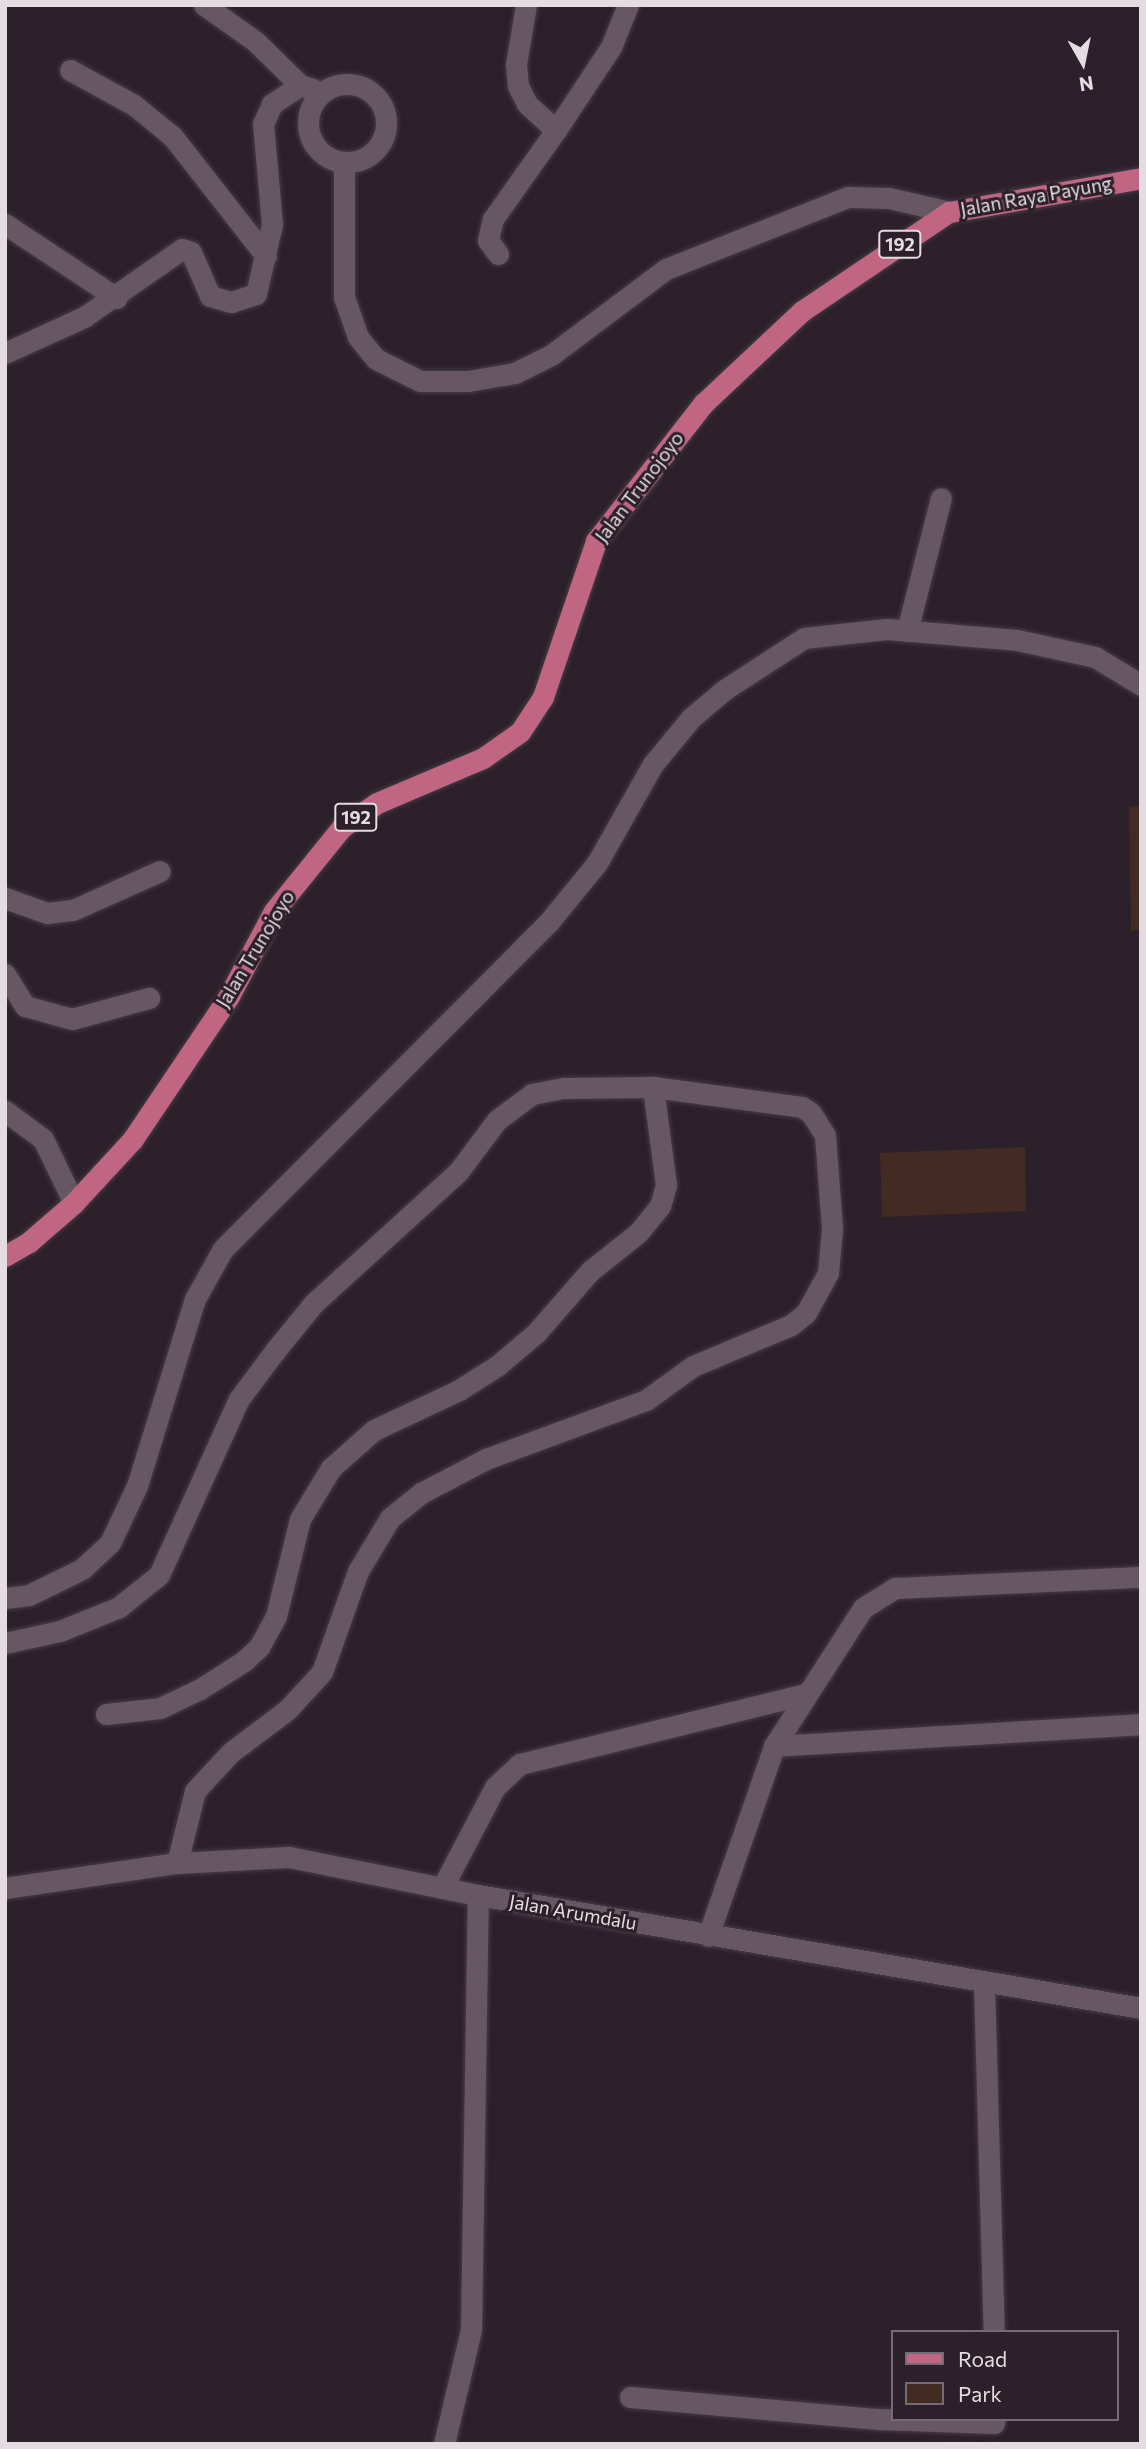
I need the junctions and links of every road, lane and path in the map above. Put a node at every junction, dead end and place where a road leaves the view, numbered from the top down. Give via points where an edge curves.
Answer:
1 (204, 5) edge
2 (526, 5) edge
3 (628, 5) edge
4 (70, 70) dead end
5 (300, 85) junction
6 (320, 93) junction
7 (555, 130) junction
8 (344, 162) junction
9 (1141, 178) edge
10 (949, 212) junction
11 (5, 224) edge
12 (498, 254) dead end
13 (266, 256) junction
14 (117, 298) junction
15 (5, 353) edge
16 (704, 403) joint
17 (941, 498) dead end
18 (907, 631) junction
19 (1141, 685) edge
20 (159, 871) dead end
21 (5, 898) edge
22 (5, 974) edge
23 (149, 998) dead end
24 (653, 1087) junction
25 (5, 1111) edge
26 (74, 1203) junction
27 (5, 1256) edge
28 (1141, 1577) edge
29 (5, 1598) edge
30 (5, 1643) edge
31 (806, 1694) junction
32 (106, 1714) dead end
33 (1141, 1724) edge
34 (774, 1746) junction
35 (177, 1863) junction
36 (5, 1888) edge
37 (442, 1888) junction
38 (478, 1895) junction
39 (708, 1936) junction
40 (984, 1983) junction
41 (1141, 2008) edge
42 (994, 2330) edge
43 (630, 2397) dead end
44 (890, 2420) edge
45 (901, 2421) edge
46 (994, 2429) edge
47 (444, 2444) edge

1 - 5 street via 255,41
2 - 7 street via 516,64 518,86 527,104
3 - 7 street via 611,47
4 - 13 street via 134,105 173,137
5 - 6 street
5 - 13 street via 272,104 264,124 272,201
6 - 8 street via 307,120 309,135 329,158
6 - 8 street via 334,85 365,87 384,110 383,140 366,156
7 - 12 street via 493,219 488,240
8 - 10 street via 344,297 358,337 376,359 421,381 468,381 515,373 551,355 666,269 848,197 890,198
9 - 10 main road, Jalan Raya Payung / 192
10 - 16 main road, Jalan Raya Payung / 192 via 802,311
11 - 14 street
13 - 14 street via 262,278 250,298 231,302 210,296 191,252 182,249
14 - 15 street
16 - 26 main road, Jalan Trunojoyo / 192 via 596,541 542,697 520,732 483,758 377,803 342,827 274,911 229,996 133,1139
17 - 18 street
18 - 19 street via 1017,640 1095,657
18 - 29 street via 804,638 691,718 653,764 597,863 548,923 223,1249 195,1299 137,1486 110,1543 82,1569 29,1595
20 - 21 street via 73,910 47,914
22 - 23 street via 25,1006 72,1019
24 - 30 street via 564,1088 532,1094 496,1120 458,1172 314,1303 246,1389 159,1575 119,1607 60,1631
24 - 32 street via 666,1185 660,1206 638,1233 573,1287 536,1333 497,1366 459,1390 374,1430 331,1468 300,1519 276,1616 252,1654 200,1689 160,1708
24 - 35 street via 802,1107 811,1113 825,1135 831,1174 828,1273 817,1297 791,1325 693,1366 646,1400 486,1460 421,1493 390,1518 358,1572 322,1672 287,1710 232,1752 195,1790
25 - 26 street via 43,1139
26 - 27 main road, Jalan Trunojoyo / 192 via 29,1242
28 - 31 street via 895,1588 863,1608
31 - 34 street
31 - 37 street via 520,1764 495,1787
33 - 34 street
34 - 39 street
35 - 36 street, Jalan Arumdalu
35 - 37 street, Jalan Arumdalu via 289,1857
37 - 38 street, Jalan Arumdalu
38 - 39 street, Jalan Arumdalu
38 - 47 street via 471,2330
39 - 40 street, Jalan Arumdalu
40 - 41 street, Jalan Arumdalu
40 - 42 street
43 - 44 street
45 - 46 street

